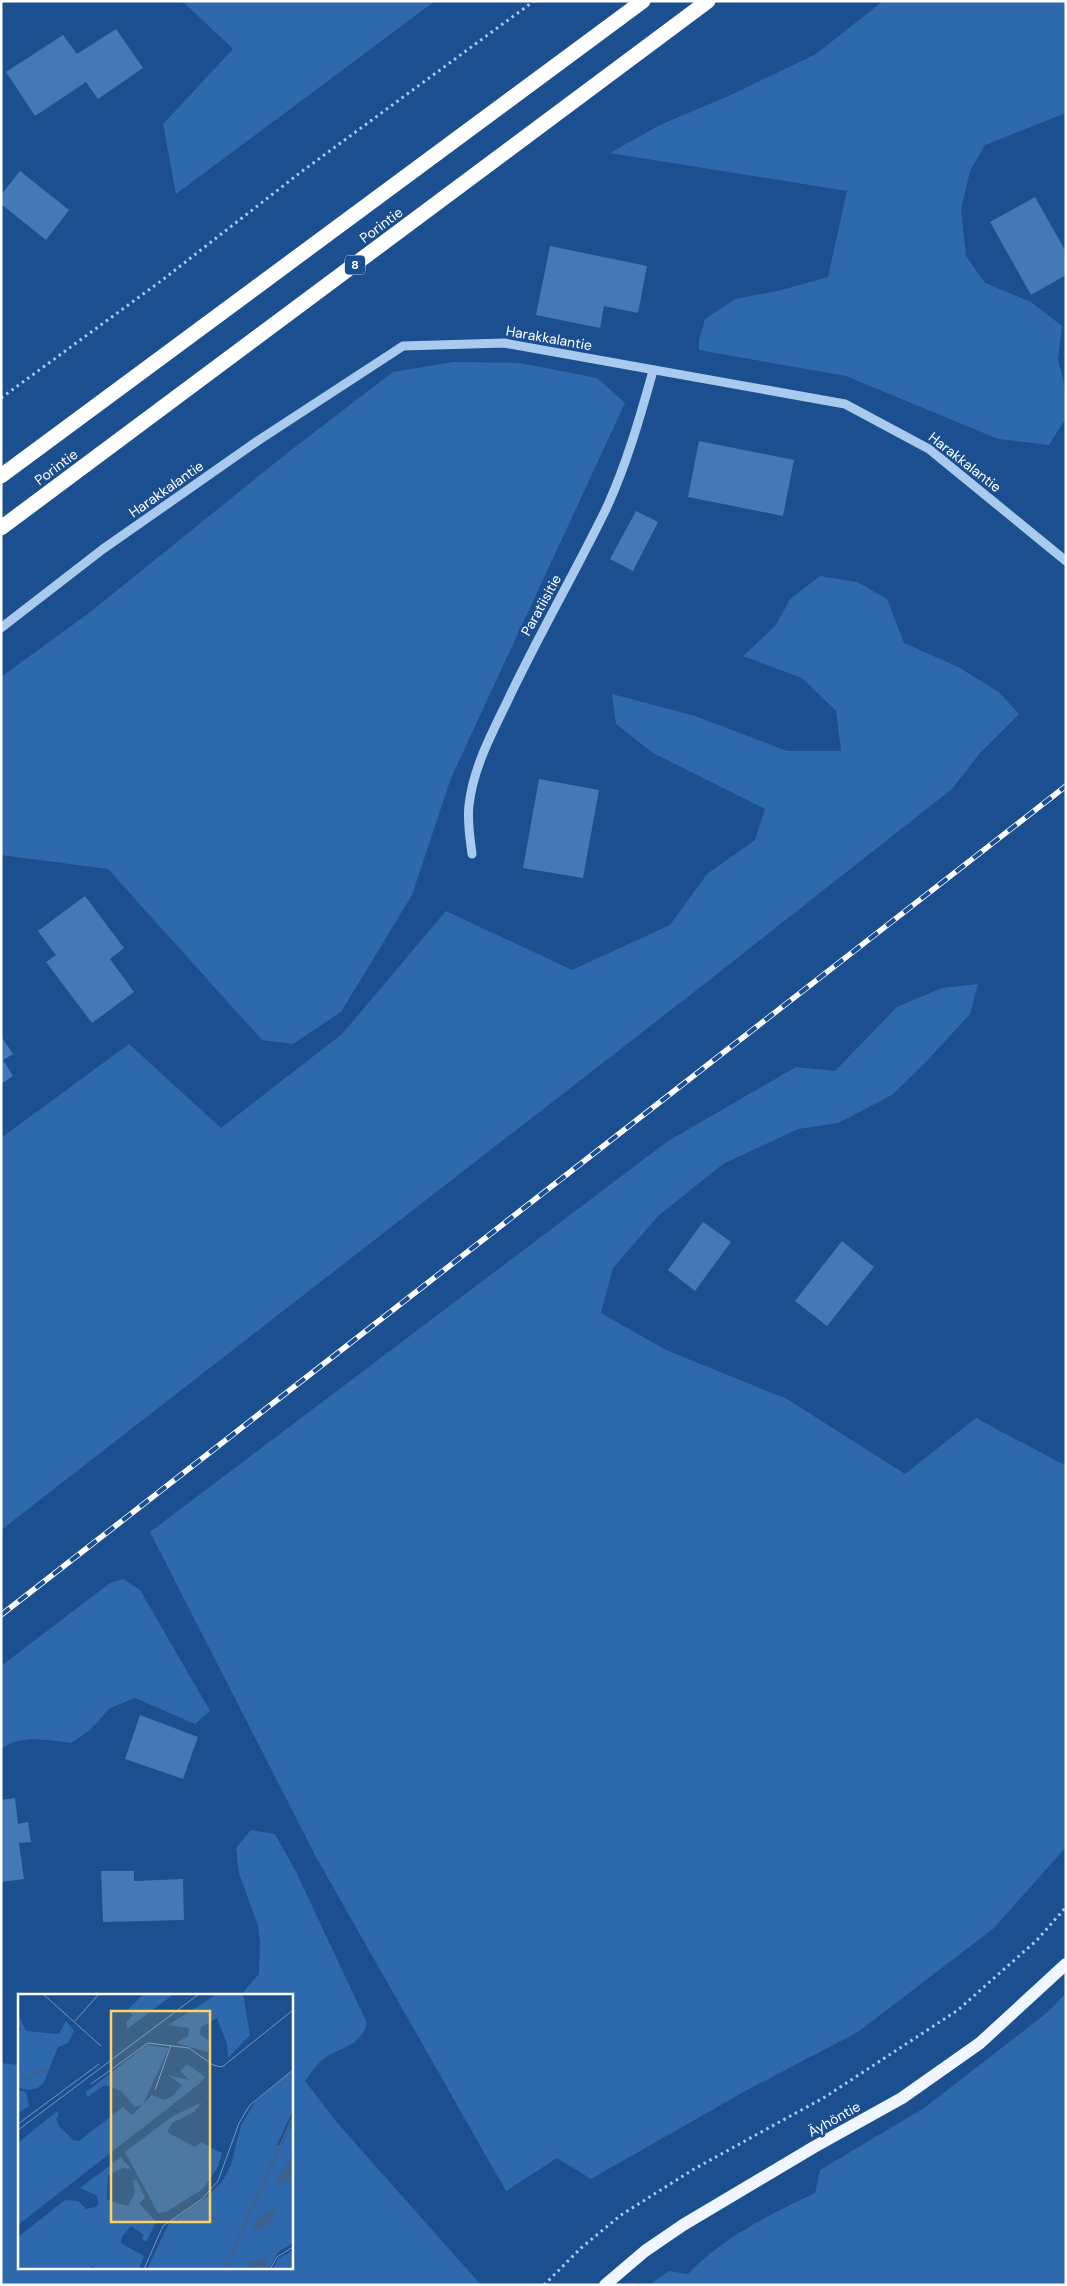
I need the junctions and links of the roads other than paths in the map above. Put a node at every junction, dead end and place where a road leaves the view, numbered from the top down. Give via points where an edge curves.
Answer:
1 (643, 1) edge
2 (708, 1) edge
3 (653, 371) junction
4 (1, 476) edge
5 (1, 528) edge
6 (1066, 561) edge
7 (1, 628) edge
8 (472, 854) dead end
9 (1066, 1964) edge
10 (605, 2285) edge

1 - 4 highway, Porintie
2 - 5 highway, Porintie / 8
3 - 6 street, Harakkalantie via 845,404 929,449
3 - 7 street, Harakkalantie via 504,343 403,346 259,440 103,549
3 - 8 street, Paratiisitie via 634,438 608,505 532,649 475,774 469,805
9 - 10 main road, Äyhöntie via 980,2043 902,2098 683,2225 645,2251

